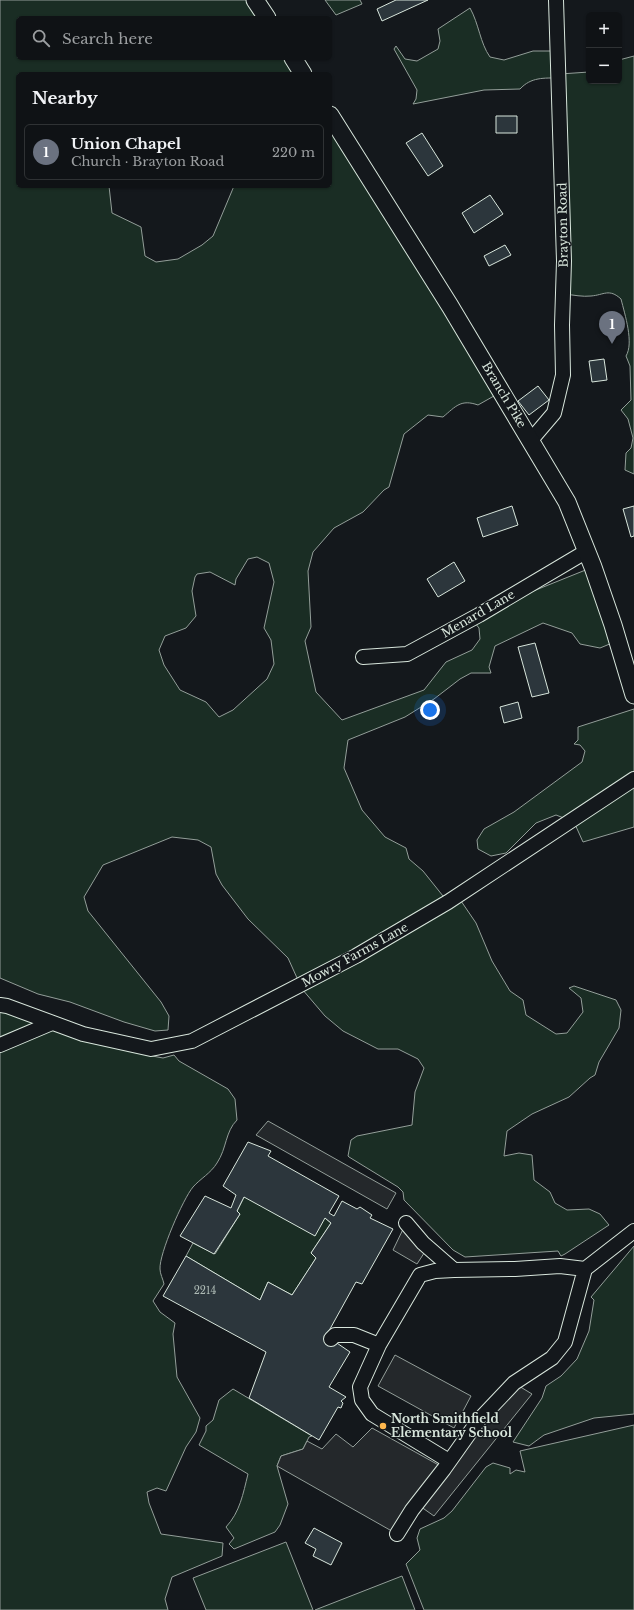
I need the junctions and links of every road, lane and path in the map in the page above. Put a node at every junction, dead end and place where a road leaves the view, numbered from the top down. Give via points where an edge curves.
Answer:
1 (255, 0) edge
2 (556, 0) edge
3 (266, 16) edge
4 (294, 60) edge
5 (302, 72) edge
6 (332, 118) edge
7 (531, 440) junction
8 (587, 551) junction
9 (363, 657) dead end
10 (634, 695) edge
11 (634, 779) edge
12 (0, 1005) edge
13 (52, 1023) junction
14 (0, 1044) edge
15 (406, 1223) dead end
16 (634, 1231) edge
17 (585, 1269) junction
18 (454, 1270) junction
19 (331, 1339) dead end
20 (379, 1345) junction
21 (449, 1462) junction
22 (397, 1534) dead end

1 - 3 main road
2 - 7 street, Brayton Road via 564,261 563,375 554,413
4 - 5 main road
6 - 7 main road, Branch Pike
7 - 8 main road, Branch Pike via 567,502
8 - 9 street, Menard Lane via 407,654
8 - 10 main road, Branch Pike
11 - 13 street, Mowry Farms Lane via 448,902 363,952 192,1041 151,1049 83,1034
12 - 13 street, Mowry Farms Lane
13 - 14 street
15 - 18 street via 423,1243
16 - 17 street
17 - 18 street via 560,1266
17 - 21 street via 565,1342 552,1358 514,1383 478,1421
18 - 20 street via 435,1271 420,1276
19 - 20 street via 335,1335 354,1335
20 - 21 street via 360,1387 362,1400 372,1414
21 - 22 street

